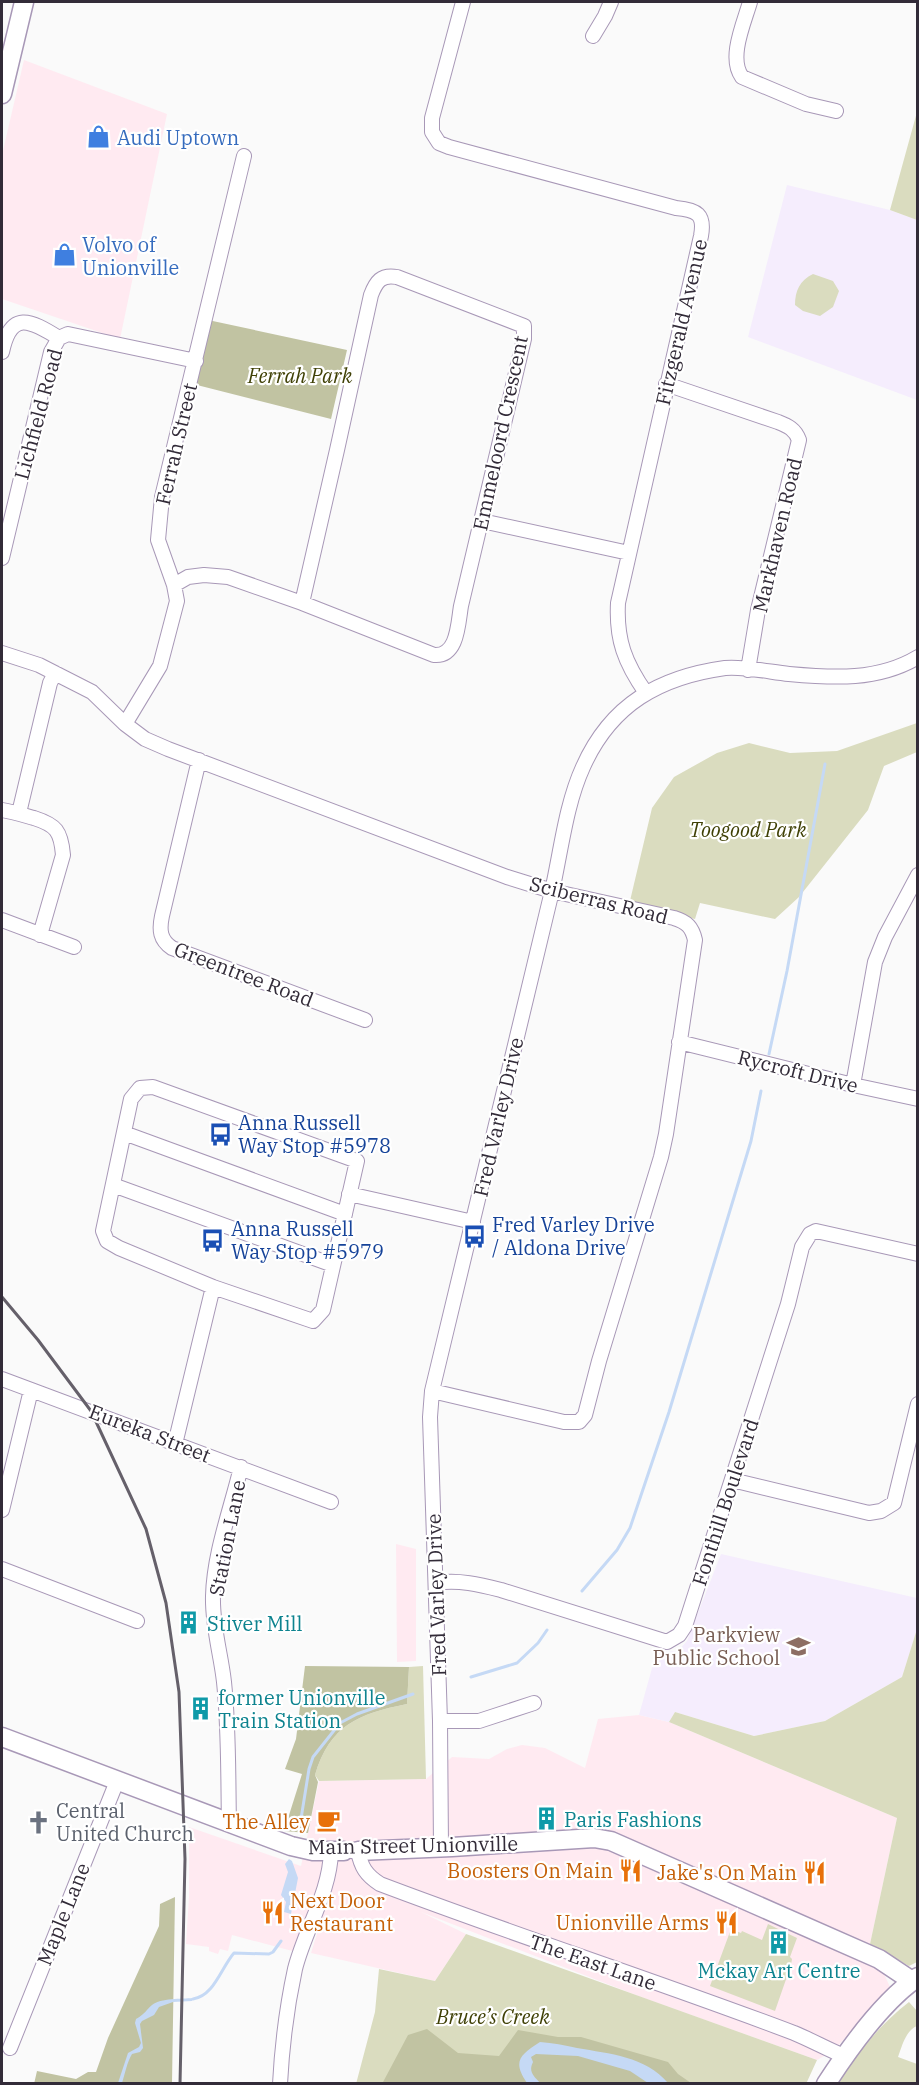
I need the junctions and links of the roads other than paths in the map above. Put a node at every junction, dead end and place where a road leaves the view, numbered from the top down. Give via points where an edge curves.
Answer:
1 (24, 2) edge
2 (463, 2) edge
3 (611, 2) edge
4 (750, 2) edge
5 (592, 36) dead end
6 (2, 94) edge
7 (836, 111) dead end
8 (244, 156) dead end
9 (59, 338) junction
10 (2, 352) edge
11 (196, 361) junction
12 (666, 384) junction
13 (2, 495) edge
14 (16, 499) junction
15 (482, 520) junction
16 (629, 553) junction
17 (2, 558) edge
18 (174, 585) junction
19 (302, 603) junction
20 (2, 653) edge
21 (918, 657) edge
22 (748, 670) junction
23 (55, 673) junction
24 (646, 693) junction
25 (125, 724) junction
26 (199, 760) junction
27 (2, 810) edge
28 (19, 813) junction
29 (918, 875) edge
30 (552, 891) junction
31 (2, 920) edge
32 (40, 934) junction
33 (74, 947) dead end
34 (365, 1020) dead end
35 (679, 1042) junction
36 (853, 1085) junction
37 (918, 1099) edge
38 (124, 1133) junction
39 (113, 1185) junction
40 (349, 1194) junction
41 (345, 1214) junction
42 (473, 1222) junction
43 (918, 1254) edge
44 (333, 1264) junction
45 (213, 1287) junction
46 (2, 1379) edge
47 (31, 1390) junction
48 (432, 1391) junction
49 (918, 1404) edge
50 (175, 1444) junction
51 (241, 1467) junction
52 (732, 1480) junction
53 (331, 1502) dead end
54 (2, 1509) edge
55 (2, 1569) edge
56 (437, 1583) junction
57 (137, 1621) dead end
58 (534, 1703) dead end
59 (440, 1720) junction
60 (2, 1737) edge
61 (117, 1780) junction
62 (230, 1824) junction
63 (441, 1848) junction
64 (344, 1851) junction
65 (916, 1982) edge
66 (10, 2048) dead end
67 (844, 2056) junction
68 (280, 2084) edge
69 (826, 2084) edge

1 - 6 main road
2 - 12 street, Fitzgerald Avenue via 432,118 432,132 439,142 690,209 699,215 702,228
3 - 5 street
4 - 7 street via 736,55 742,77 806,104
8 - 11 street, Ferrah Street
9 - 10 street via 36,325 15,323 8,330
9 - 11 street, Lichfield Road via 68,334
9 - 14 street, Lichfield Road via 51,352
11 - 18 street, Ferrah Street via 158,526 158,540
12 - 16 street, Fitzgerald Avenue
12 - 22 street, Markhaven Road via 778,422 796,433 799,440 758,610
13 - 14 street
14 - 17 street, Lichfield Road
15 - 16 street
15 - 19 street, Emmeloord Crescent via 455,638 441,656
15 - 19 street, Emmeloord Crescent via 524,326 397,277 382,277 371,295
16 - 24 street, Fitzgerald Avenue via 617,622 626,663
18 - 19 street, Emmeloord Crescent via 188,577 217,575
18 - 25 street, Ferrah Street via 177,601 160,666
20 - 23 street, Sciberras Road
21 - 22 street, Fred Varley Drive via 882,672 840,678
22 - 24 street, Fred Varley Drive via 701,671
23 - 25 street, Sciberras Road via 92,692
23 - 28 street
24 - 30 street, Fred Varley Drive via 608,726 583,767
25 - 26 street, Sciberras Road via 145,739
26 - 30 street, Sciberras Road
26 - 34 street, Greentree Road via 162,916 161,937 172,948
27 - 28 street
28 - 32 street via 48,822 62,842 63,855
29 - 36 street via 875,962
30 - 35 street, Sciberras Road via 685,921 693,930 695,940
30 - 42 street, Fred Varley Drive
31 - 32 street
32 - 33 street
35 - 36 street, Rycroft Drive
35 - 48 street, Sciberras Road via 661,1157 585,1415 579,1422 564,1422
36 - 37 street, Rycroft Drive
38 - 39 street
38 - 40 street via 131,1099 140,1088 153,1087 357,1161
38 - 41 street
39 - 44 street
39 - 45 street via 103,1231 106,1241
40 - 41 street
40 - 42 street
41 - 44 street
42 - 48 street, Fred Varley Drive
43 - 52 street, Fonthill Boulevard via 827,1232 810,1234 802,1247
44 - 45 street via 323,1310 313,1321
45 - 50 street
46 - 47 street, Eureka Street
47 - 50 street, Eureka Street
47 - 54 street
48 - 56 street, Fred Varley Drive
49 - 52 street via 894,1503 881,1511 869,1513
50 - 51 street, Eureka Street
51 - 53 street, Eureka Street
51 - 62 street, Station Lane via 219,1554 213,1596 224,1681
52 - 56 street, Fonthill Boulevard via 685,1626 667,1642 491,1588
55 - 57 street
56 - 59 street, Fred Varley Drive
58 - 59 street via 479,1721
59 - 63 street, Fred Varley Drive
60 - 61 main road, Main Street Unionville
61 - 62 main road, Main Street Unionville
61 - 66 street, Maple Lane
62 - 64 main road, Main Street Unionville via 303,1849
63 - 64 main road, Main Street Unionville
63 - 65 main road, Main Street Unionville via 594,1838 611,1841 879,1959
64 - 67 street, The East Lane via 380,1884 753,2018
64 - 68 street via 330,1873 296,1968
65 - 67 main road via 880,2014
67 - 69 main road

